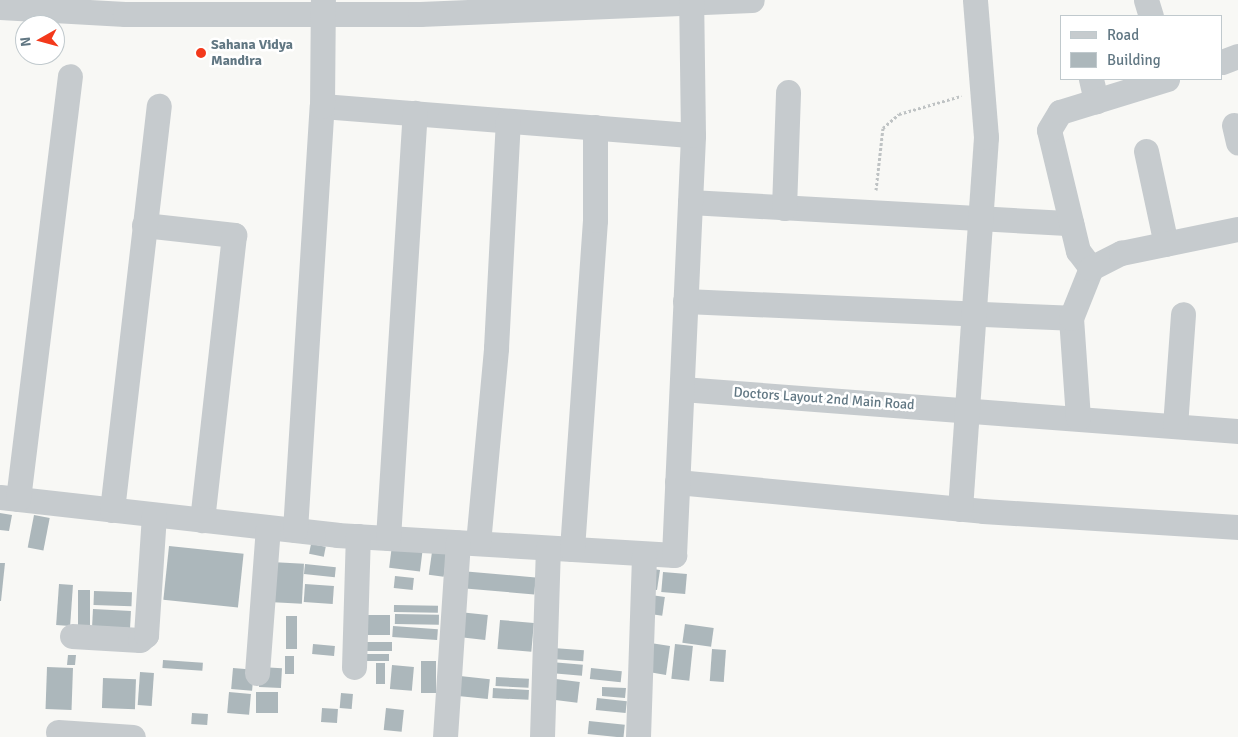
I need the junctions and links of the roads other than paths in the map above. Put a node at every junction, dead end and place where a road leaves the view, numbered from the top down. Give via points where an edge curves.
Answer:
1 (752, 0) edge
2 (975, 0) edge
3 (1146, 0) edge
4 (691, 1) edge
5 (599, 3) edge
6 (507, 5) edge
7 (0, 7) edge
8 (125, 7) edge
9 (228, 7) edge
10 (323, 7) edge
11 (411, 7) edge
12 (1150, 15) edge
13 (1238, 56) edge
14 (1223, 62) edge
15 (70, 76) dead end
16 (1160, 80) edge
17 (1093, 90) edge
18 (788, 92) dead end
19 (159, 106) dead end
20 (322, 106) junction
21 (415, 113) junction
22 (508, 121) junction
23 (595, 127) junction
24 (693, 135) junction
25 (1146, 151) dead end
26 (690, 202) junction
27 (784, 208) junction
28 (979, 219) junction
29 (1071, 223) junction
30 (144, 225) junction
31 (1238, 229) edge
32 (1166, 244) junction
33 (1091, 268) junction
34 (685, 301) junction
35 (973, 310) junction
36 (1183, 314) dead end
37 (1071, 318) junction
38 (682, 389) junction
39 (965, 409) junction
40 (1078, 418) junction
41 (1175, 426) junction
42 (1238, 431) edge
43 (677, 482) junction
44 (9, 498) edge
45 (960, 509) junction
46 (112, 510) junction
47 (154, 515) junction
48 (202, 520) junction
49 (268, 527) junction
50 (1238, 527) edge
51 (295, 530) junction
52 (358, 536) junction
53 (388, 538) junction
54 (468, 543) junction
55 (548, 548) junction
56 (572, 549) junction
57 (644, 554) junction
58 (72, 636) dead end
59 (354, 667) dead end
60 (258, 673) dead end
61 (58, 732) dead end
62 (133, 737) edge
63 (445, 737) edge
64 (542, 737) edge
65 (638, 737) edge

1 - 4 street
2 - 28 street via 986,137
3 - 12 street
4 - 5 street
4 - 24 street
5 - 6 street
6 - 11 street
7 - 8 street
8 - 9 street
9 - 10 street
10 - 11 street
10 - 20 street
13 - 14 street
15 - 44 street
16 - 17 street
17 - 29 street via 1060,112 1048,130
18 - 27 street
19 - 30 street
20 - 21 street
20 - 51 street
21 - 22 street
21 - 53 street
22 - 23 street
22 - 54 street via 496,348
23 - 24 street
23 - 56 street via 596,220
24 - 26 street
25 - 32 street
26 - 27 street
26 - 34 street
27 - 28 street
28 - 29 street
28 - 35 street
29 - 33 street via 1078,251
30 - 46 street
30 - 48 street via 234,236
31 - 32 street
32 - 33 street via 1120,253
33 - 37 street
34 - 35 street
34 - 38 street
35 - 37 street
35 - 39 street
36 - 41 street
37 - 40 street
38 - 39 street, Doctors Layout 2nd Main Road
38 - 43 street
39 - 40 street, Doctors Layout 2nd Main Road
39 - 45 street
40 - 41 street, Doctors Layout 2nd Main Road
41 - 42 street, Doctors Layout 2nd Main Road
43 - 45 street
43 - 57 street via 674,556
44 - 46 street
45 - 50 street
46 - 47 street
47 - 48 street
47 - 58 street via 146,635 140,640
48 - 49 street
49 - 51 street
49 - 60 street
51 - 52 street
52 - 53 street
52 - 59 street
53 - 54 street
54 - 55 street
54 - 63 street
55 - 56 street
55 - 64 street
56 - 57 street
57 - 65 street
61 - 62 street

